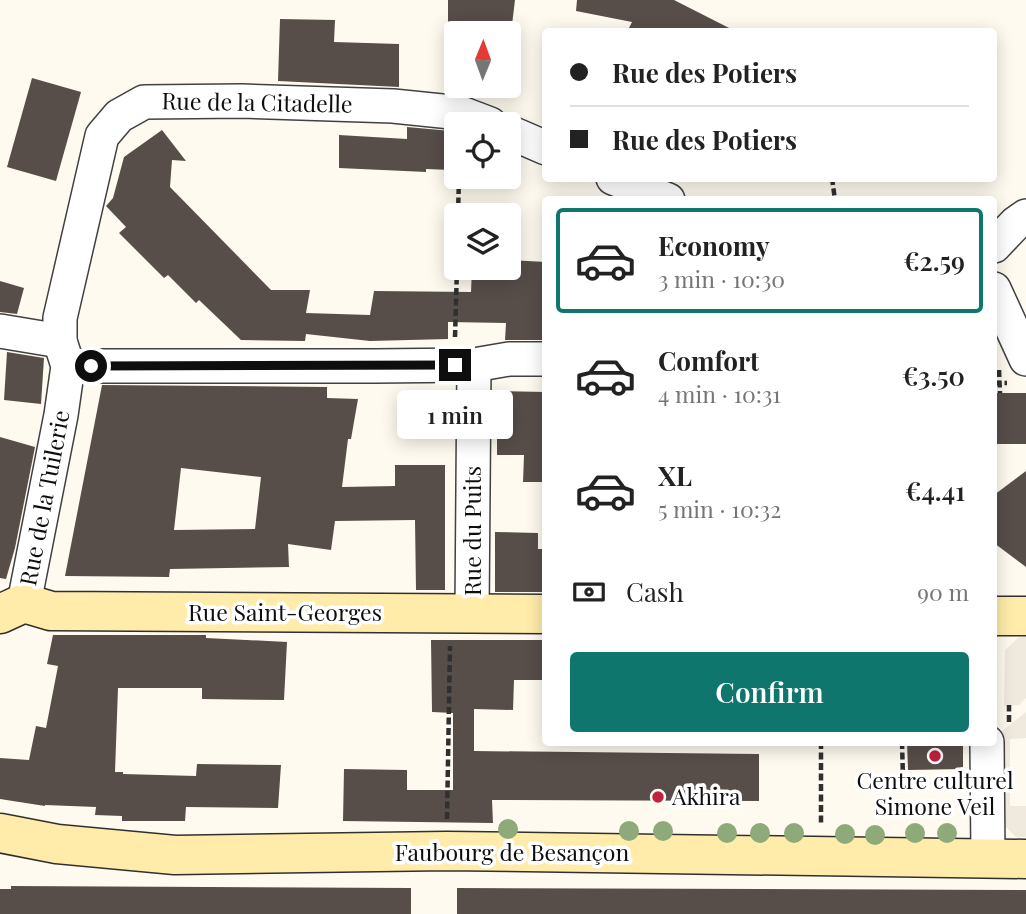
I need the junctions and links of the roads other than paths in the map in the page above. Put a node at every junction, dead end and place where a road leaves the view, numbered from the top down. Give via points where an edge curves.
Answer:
1 (451, 112) edge
2 (521, 137) edge
3 (542, 146) edge
4 (623, 182) edge
5 (658, 196) edge
6 (1026, 216) edge
7 (997, 243) edge
8 (997, 302) edge
9 (0, 331) edge
10 (64, 354) junction
11 (542, 359) edge
12 (1011, 362) edge
13 (465, 365) junction
14 (12, 609) edge
15 (461, 614) junction
16 (542, 614) edge
17 (997, 616) edge
18 (1026, 616) edge
19 (998, 734) edge
20 (0, 833) edge
21 (988, 858) junction
22 (1026, 859) edge

1 - 10 street, Rue de la Citadelle via 243,101 144,102 119,116 102,136 60,318
2 - 3 street
4 - 5 street
6 - 7 street
8 - 12 street
9 - 10 street
10 - 13 street
10 - 14 street, Rue de la Tuilerie via 61,415
11 - 13 street
13 - 15 street, Rue du Puits
14 - 15 main road, Rue Saint-Georges
15 - 16 main road, Rue Saint-Georges
17 - 18 main road
19 - 21 street
20 - 21 main road, Faubourg de Besançon via 57,844 175,855 447,851
21 - 22 main road, Faubourg de Besançon

